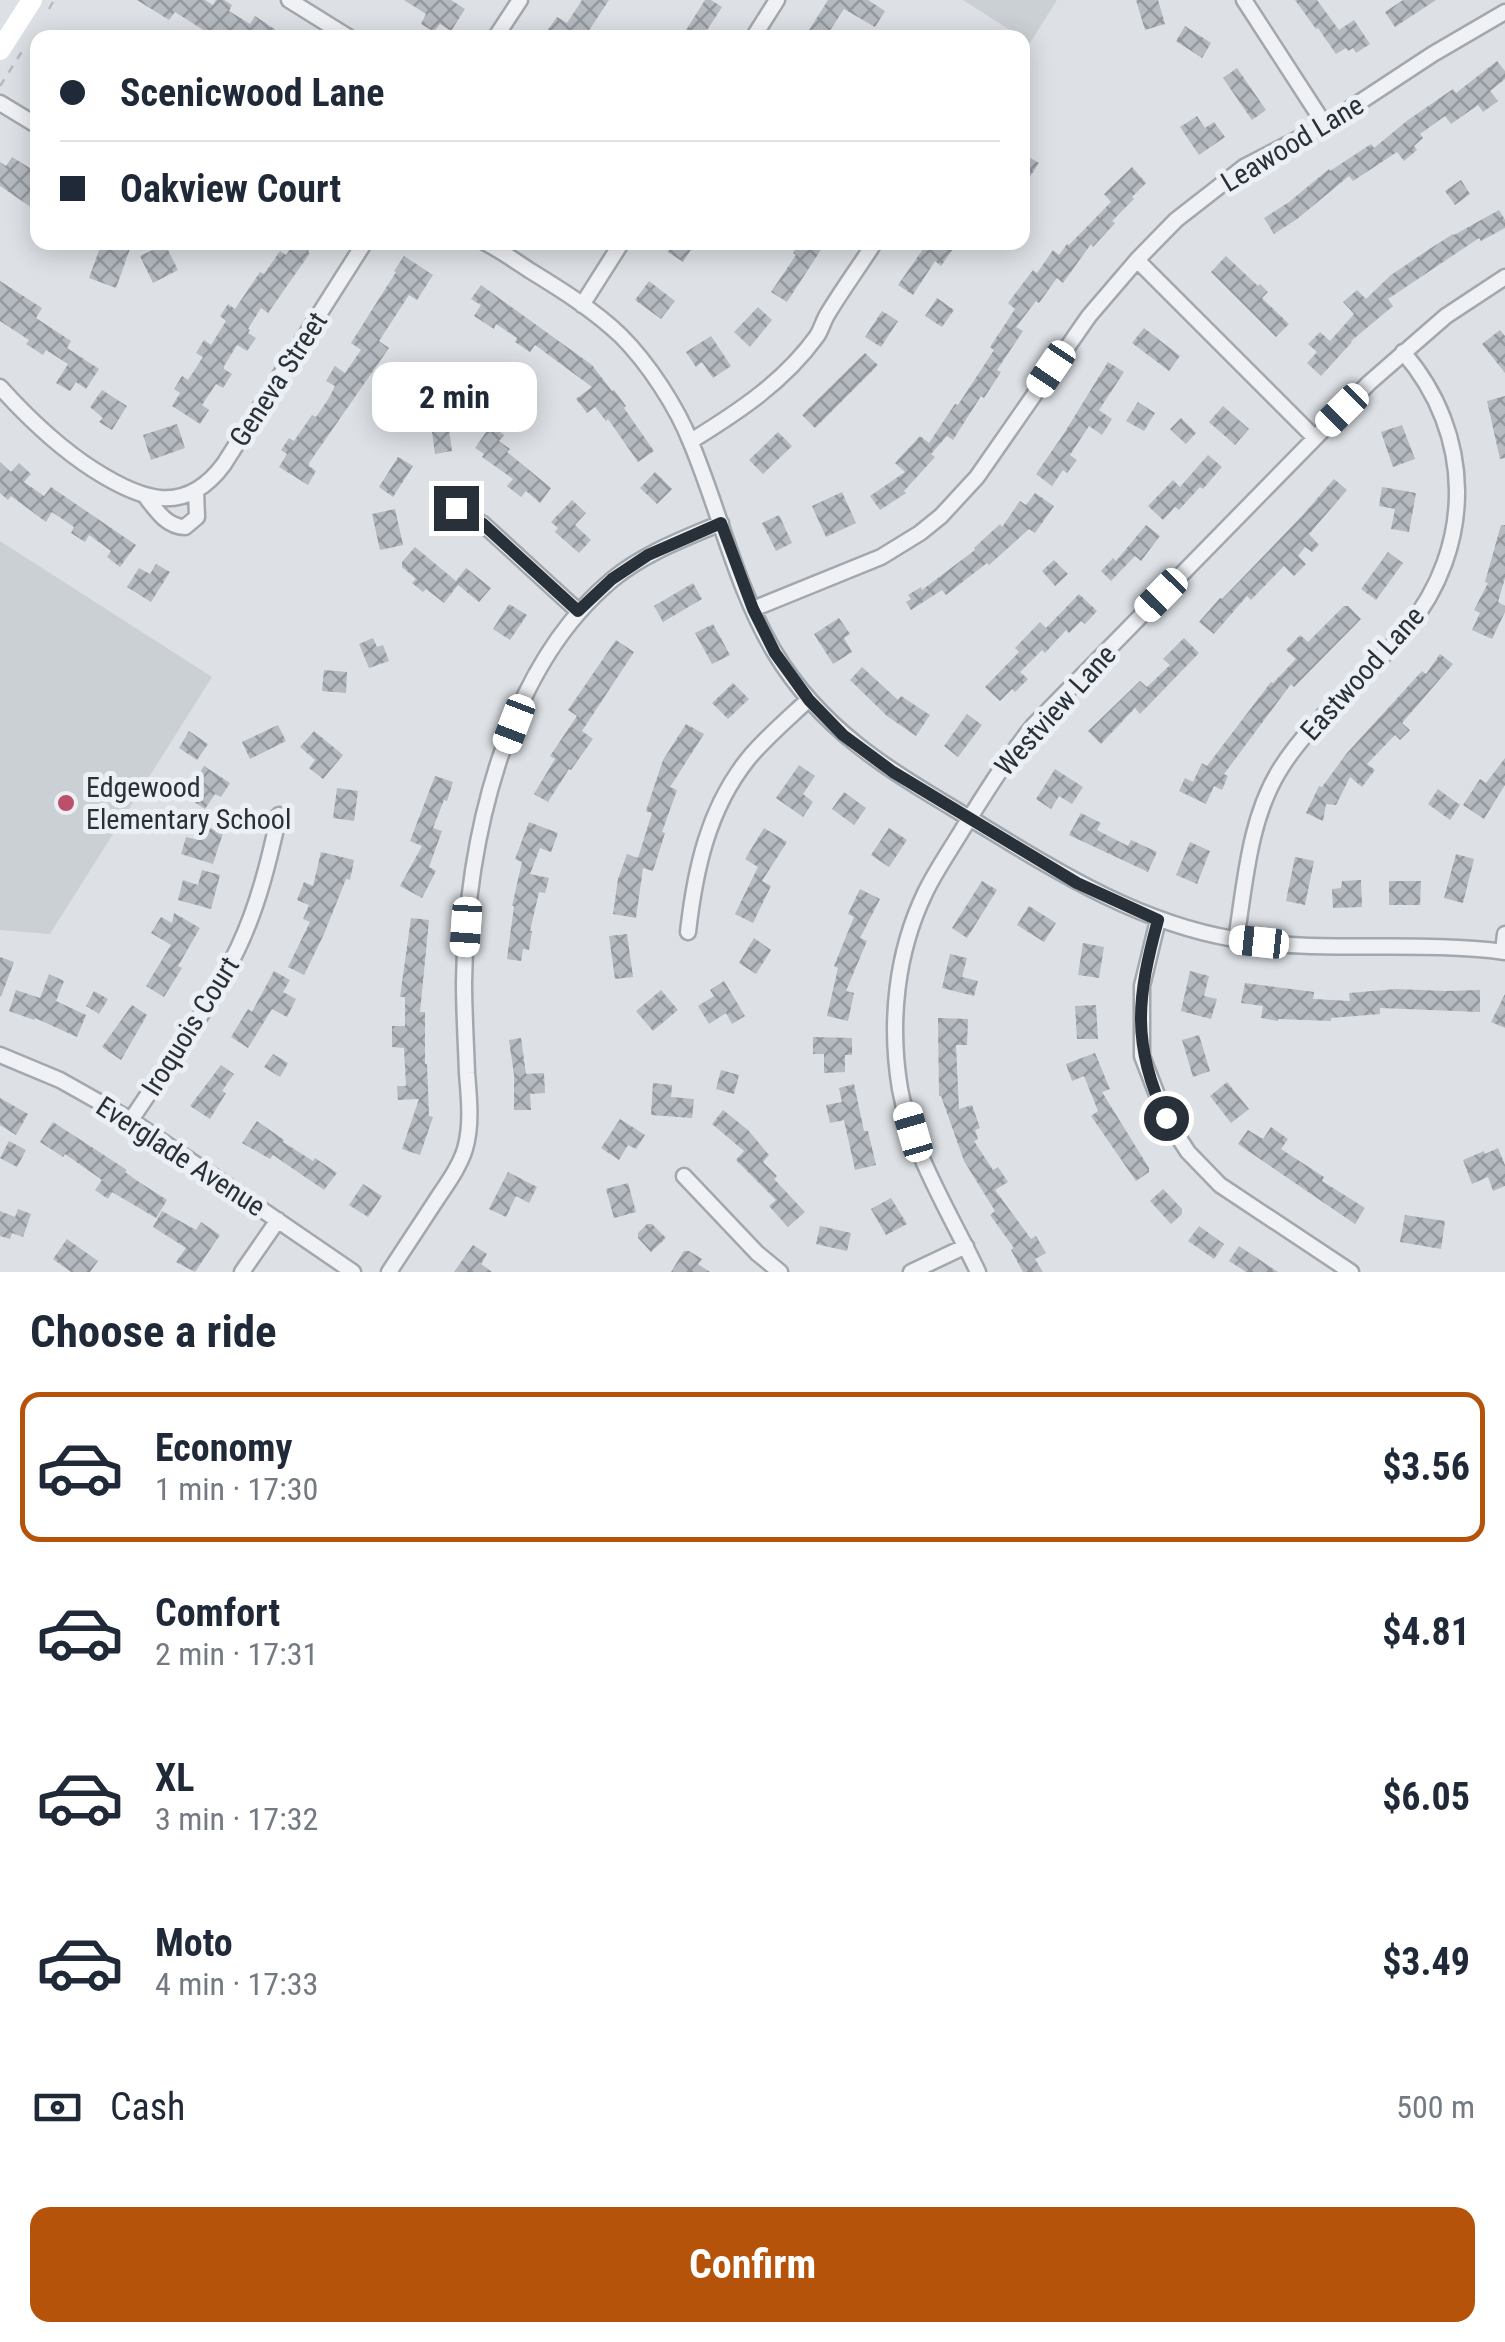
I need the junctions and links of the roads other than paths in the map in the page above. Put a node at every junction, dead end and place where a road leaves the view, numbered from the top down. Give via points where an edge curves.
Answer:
1 (32, 0) edge
2 (289, 0) edge
3 (520, 0) edge
4 (777, 0) edge
5 (1244, 0) edge
6 (1505, 12) edge
7 (337, 30) edge
8 (500, 30) edge
9 (758, 30) edge
10 (0, 50) edge
11 (0, 103) edge
12 (30, 121) edge
13 (1325, 125) junction
14 (360, 250) edge
15 (496, 250) edge
16 (617, 250) edge
17 (870, 250) edge
18 (1137, 260) junction
19 (1505, 277) edge
20 (582, 305) junction
21 (1404, 352) junction
22 (0, 387) edge
23 (1315, 438) junction
24 (691, 441) junction
25 (196, 491) junction
26 (146, 497) junction
27 (456, 508) dead end
28 (721, 523) junction
29 (753, 609) junction
30 (578, 611) junction
31 (809, 700) junction
32 (279, 815) dead end
33 (970, 818) junction
34 (1158, 920) junction
35 (688, 932) dead end
36 (1505, 934) edge
37 (1236, 940) junction
38 (1504, 952) edge
39 (0, 1055) edge
40 (131, 1120) junction
41 (684, 1176) dead end
42 (278, 1220) junction
43 (966, 1246) junction
44 (242, 1272) edge
45 (353, 1272) edge
46 (389, 1272) edge
47 (780, 1272) edge
48 (911, 1272) edge
49 (978, 1272) edge
50 (1350, 1272) edge

1 - 10 street
2 - 7 street
3 - 8 street
4 - 9 street
5 - 13 street
6 - 13 street, Leawood Lane
11 - 12 street
13 - 18 street, Leawood Lane via 1244,167
14 - 25 street, Geneva Street via 224,464
15 - 20 street
16 - 20 street
17 - 24 street via 788,370
18 - 23 street
18 - 29 street, Leawood Lane via 941,516 881,557
19 - 21 street, Westview Lane
20 - 24 street via 621,336
21 - 23 street, Westview Lane
21 - 37 street, Eastwood Lane via 1450,434 1458,482 1451,546 1444,570 1405,632 1277,774 1256,830
22 - 26 street via 65,450
23 - 33 street, Westview Lane via 1033,726
24 - 28 street
25 - 26 street, Geneva Street
25 - 26 street via 197,516 185,528 167,522
27 - 30 street via 483,524
28 - 29 street
28 - 30 street via 648,555
29 - 31 street
30 - 46 street via 524,699 480,834 465,953 465,1149
31 - 33 street via 856,746
31 - 35 street via 748,758 720,804 697,868
32 - 40 street, Iroquois Court via 240,944
33 - 34 street via 1077,883
33 - 43 street, Westview Lane via 913,922 899,979 896,1041 900,1090 913,1132
34 - 37 street
34 - 50 street via 1142,986 1142,1056 1166,1118 1220,1185
36 - 38 street
37 - 38 street
39 - 40 street, Everglade Avenue
40 - 42 street, Everglade Avenue
41 - 47 street
42 - 44 street
42 - 45 street, Everglade Avenue
43 - 48 street
43 - 49 street, Westview Lane

